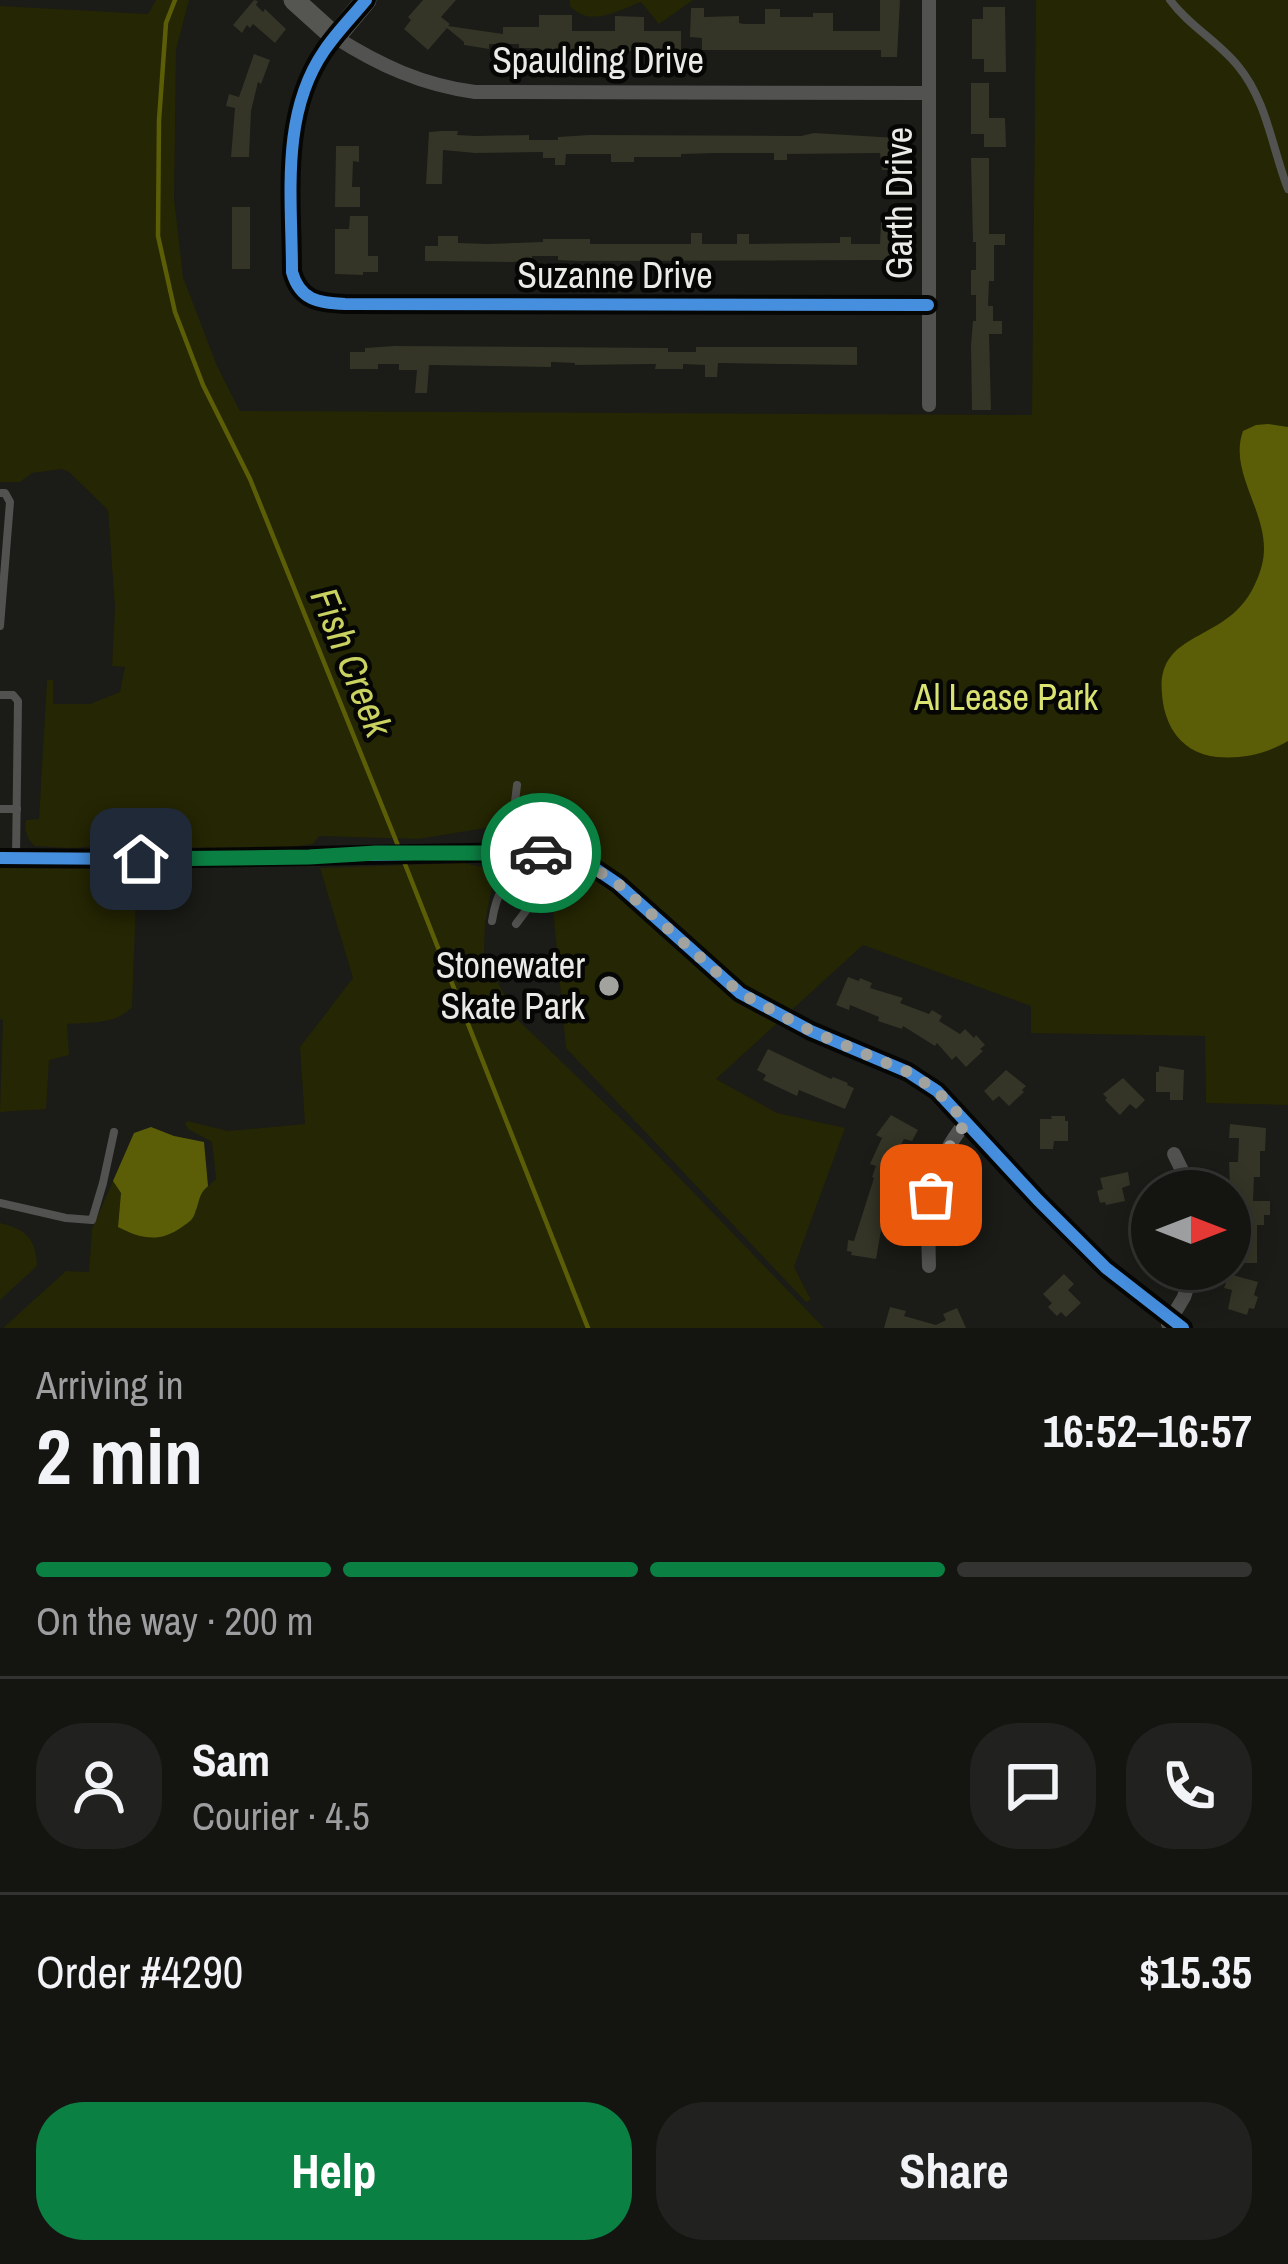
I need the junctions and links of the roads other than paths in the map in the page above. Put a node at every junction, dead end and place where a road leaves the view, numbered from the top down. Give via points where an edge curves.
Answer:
1 (294, 0) edge
2 (366, 0) edge
3 (929, 0) edge
4 (1170, 0) edge
5 (334, 37) junction
6 (929, 93) junction
7 (1288, 189) edge
8 (928, 305) junction
9 (929, 405) dead end
10 (0, 493) edge
11 (0, 626) edge
12 (0, 695) edge
13 (517, 785) dead end
14 (0, 809) edge
15 (16, 809) junction
16 (509, 852) junction
17 (8, 857) edge
18 (530, 859) junction
19 (492, 921) dead end
20 (516, 924) dead end
21 (966, 1122) junction
22 (114, 1132) dead end
23 (1174, 1154) dead end
24 (1182, 1170) edge
25 (0, 1203) edge
26 (929, 1266) dead end
27 (1186, 1290) edge
28 (1173, 1326) edge

1 - 5 street, Spaulding Drive
2 - 5 street
3 - 6 street, Garth Drive
4 - 7 lane via 1246,76
5 - 6 street, Spaulding Drive via 403,74 475,92
5 - 8 street, Suzanne Drive via 308,79 294,129 292,272 317,302
6 - 8 street, Garth Drive
8 - 9 street, Garth Drive
10 - 11 lane via 10,502
12 - 15 lane via 18,700
13 - 16 lane
14 - 15 lane
15 - 17 lane
16 - 17 street
16 - 18 street
18 - 19 lane via 500,889
18 - 20 lane via 528,908
18 - 21 street via 586,863 740,993 908,1072
21 - 26 street via 935,1174
21 - 28 street
22 - 25 lane via 92,1220
23 - 24 street
27 - 28 street

